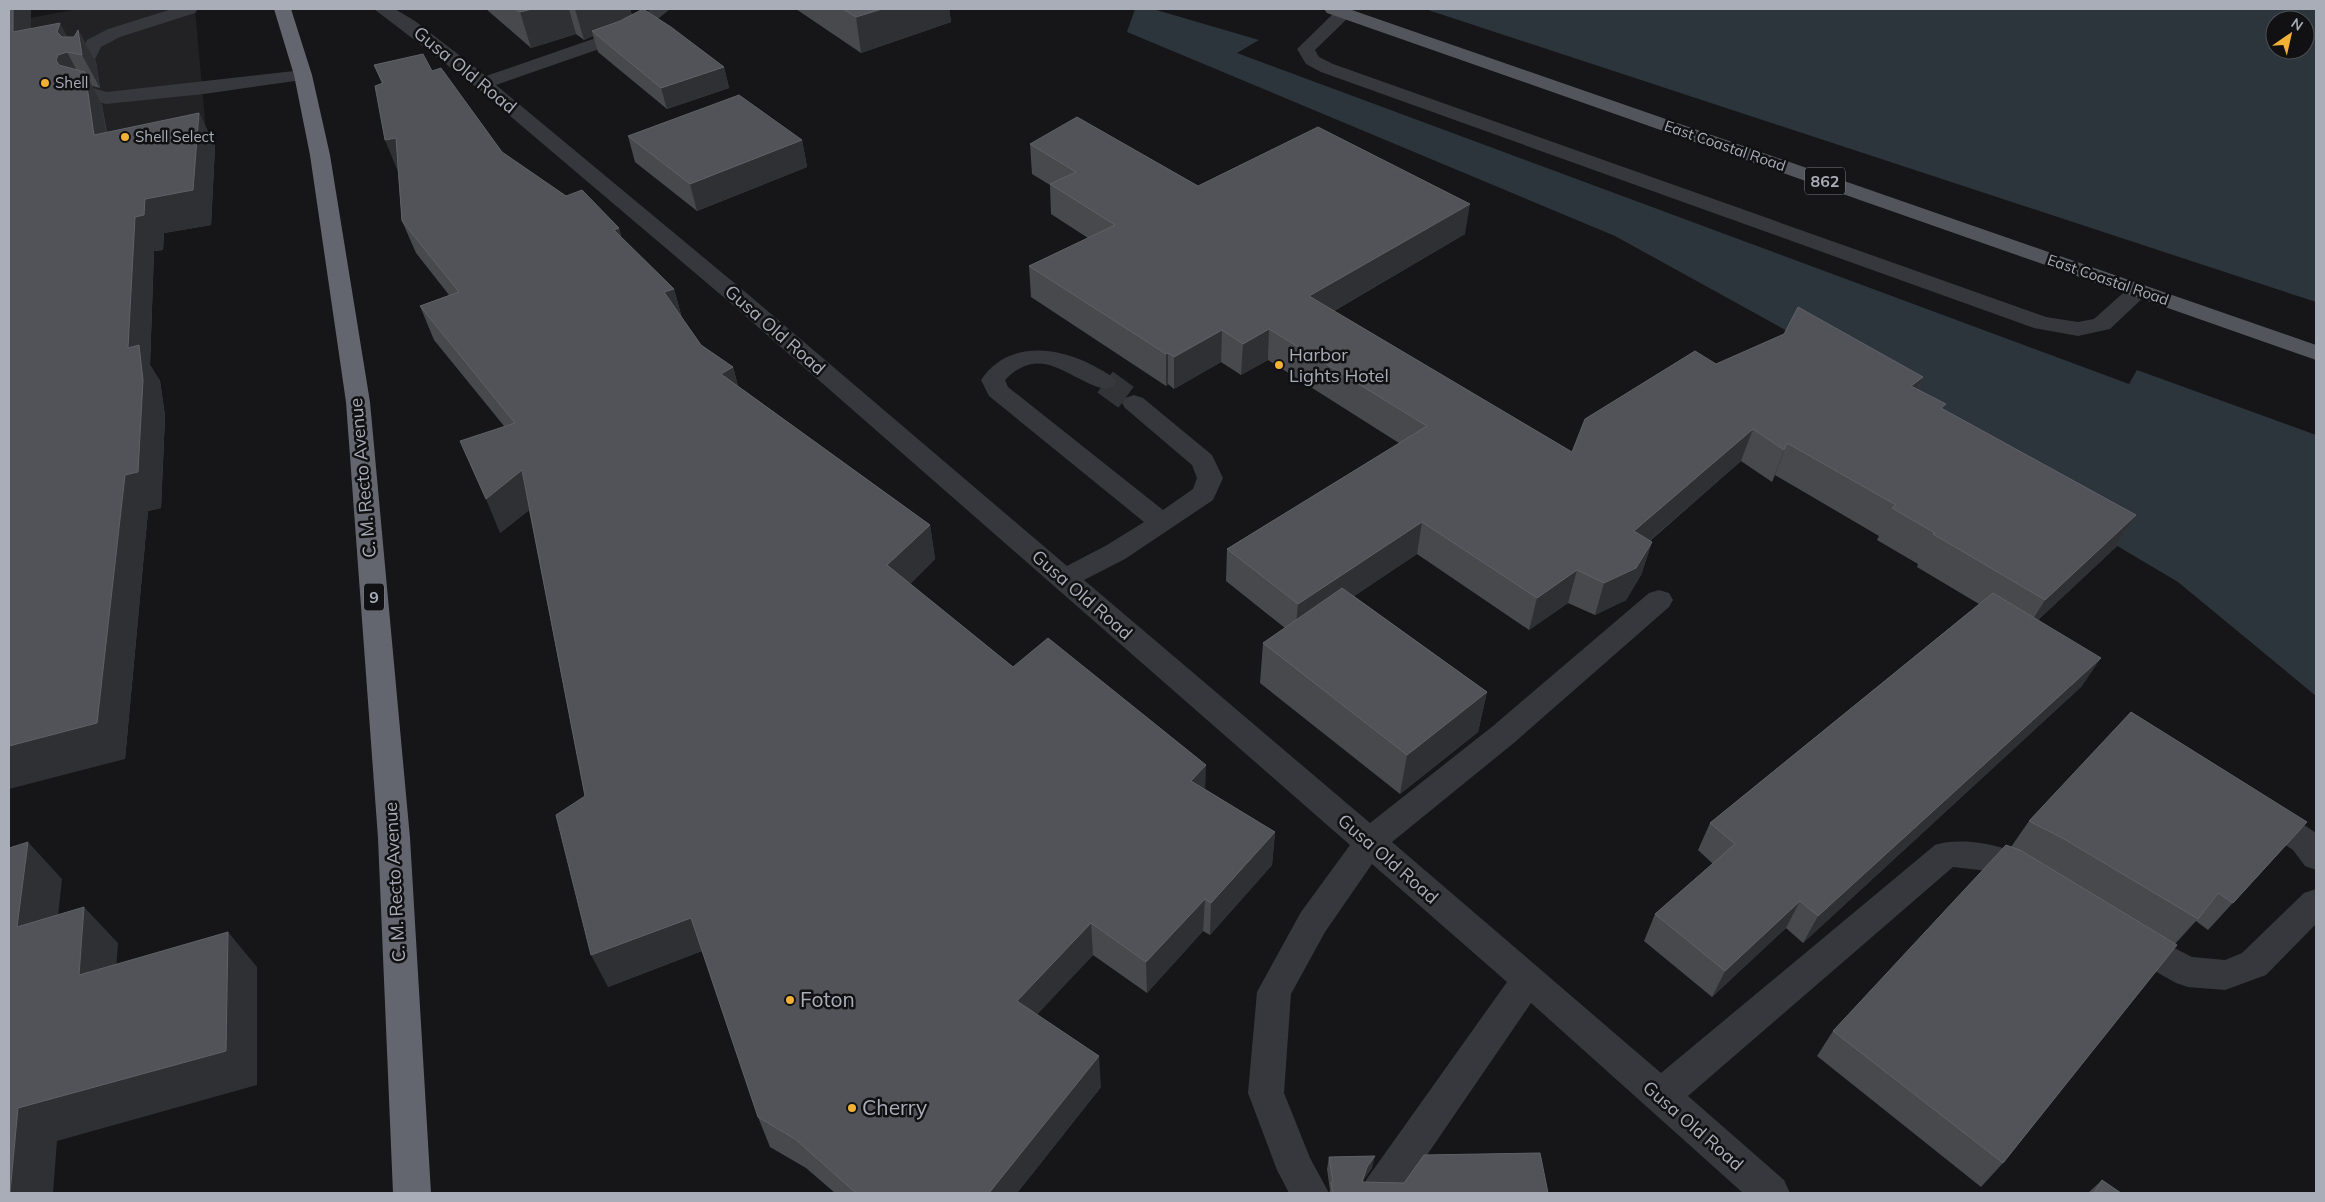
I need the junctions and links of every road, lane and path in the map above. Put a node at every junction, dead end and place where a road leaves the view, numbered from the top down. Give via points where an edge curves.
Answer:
1 (189, 9) edge
2 (282, 9) edge
3 (383, 9) edge
4 (662, 9) edge
5 (1338, 11) edge
6 (85, 63) dead end
7 (303, 75) junction
8 (483, 83) junction
9 (85, 92) edge
10 (2139, 291) junction
11 (2316, 353) edge
12 (1105, 382) tunnel mouth
13 (1134, 403) tunnel mouth
14 (1162, 523) junction
15 (1064, 579) junction
16 (1659, 600) dead end
17 (2240, 798) edge
18 (1369, 843) junction
19 (2316, 857) edge
20 (2054, 892) edge
21 (2316, 903) edge
22 (2112, 928) edge
23 (1528, 979) junction
24 (1660, 1097) junction
25 (412, 1193) edge
26 (1310, 1193) edge
27 (1379, 1193) edge
28 (1771, 1193) edge

1 - 6 street via 114,33 93,44
2 - 7 highway, C. M. Recto Avenue / 9
3 - 8 street, Gusa Old Road via 409,25
4 - 8 street via 636,29
5 - 10 main road, East Coastal Road / 862
5 - 10 street via 1306,49 1312,60 1327,68 2042,323 2078,329 2102,324
7 - 9 street via 106,98
7 - 25 highway, C. M. Recto Avenue / 9 via 320,155 358,402 394,838
8 - 15 street, Gusa Old Road
10 - 11 main road, East Coastal Road / 862
12 - 14 street via 1065,360 1042,355 1023,358 998,372 993,380 997,391
13 - 14 street via 1203,461 1210,478 1204,494
14 - 15 street
15 - 18 street, Gusa Old Road
16 - 18 street via 1504,734
17 - 19 street via 2304,840
18 - 23 street, Gusa Old Road
18 - 26 street via 1313,922 1274,992 1266,1093 1296,1170
20 - 24 street via 2013,866 1977,854 1946,854
21 - 22 street via 2254,964 2225,975 2188,972
23 - 24 street, Gusa Old Road
23 - 27 street
24 - 28 street, Gusa Old Road

